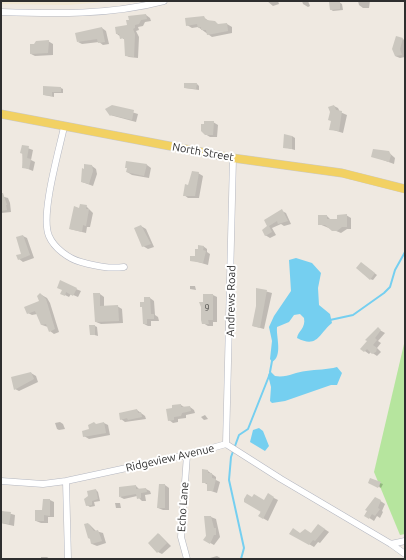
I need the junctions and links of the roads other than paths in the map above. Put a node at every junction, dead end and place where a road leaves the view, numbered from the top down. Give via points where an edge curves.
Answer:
1 (164, 1) edge
2 (1, 12) edge
3 (1, 114) edge
4 (64, 127) junction
5 (233, 158) junction
6 (405, 189) edge
7 (124, 267) dead end
8 (231, 447) junction
9 (187, 455) junction
10 (1, 480) edge
11 (66, 481) junction
12 (405, 541) edge
13 (392, 544) junction
14 (405, 554) edge
15 (68, 559) edge
16 (187, 559) edge

1 - 2 street via 117,10 79,13
3 - 4 main road, North Street
4 - 5 main road, North Street
4 - 7 street via 46,217 49,236 59,250 74,260 101,268
5 - 6 main road, North Street via 342,173
5 - 8 street, Andrews Road
8 - 9 street, Ridgeview Avenue
8 - 13 street
9 - 11 street, Ridgeview Avenue
9 - 16 street, Echo Lane via 181,537
10 - 11 street, Ridgeview Avenue via 43,484
11 - 15 street
12 - 13 street
13 - 14 street

